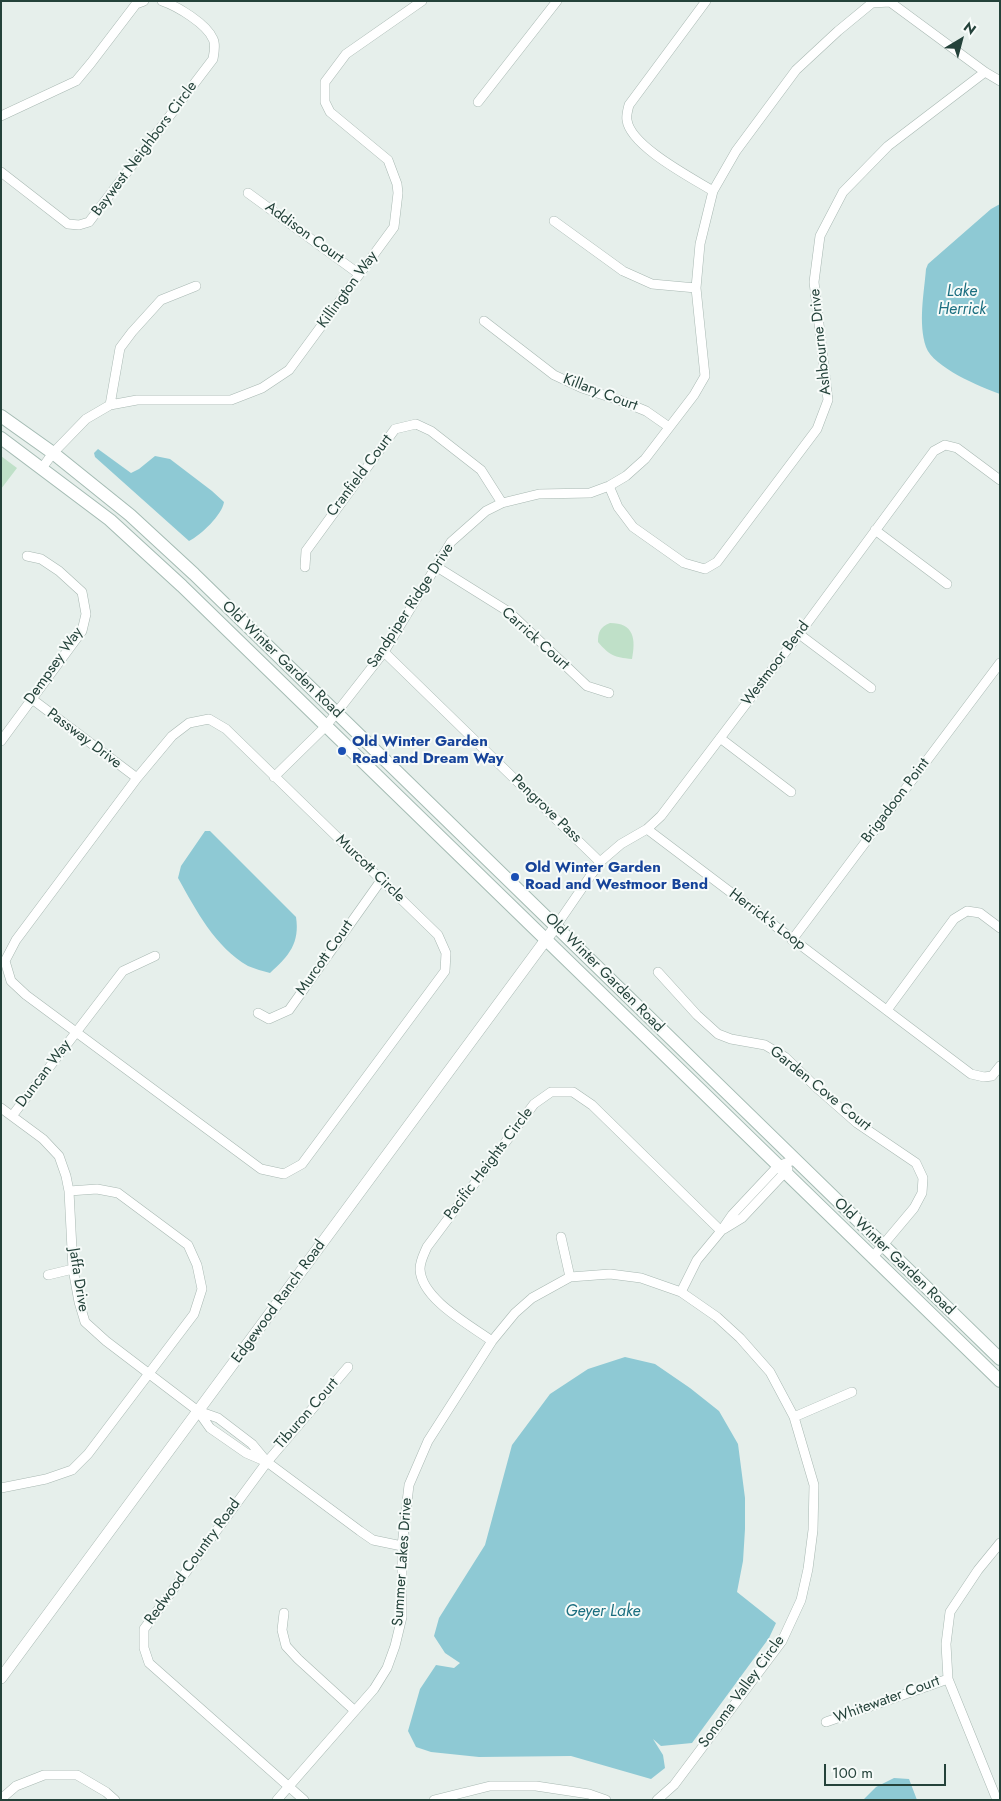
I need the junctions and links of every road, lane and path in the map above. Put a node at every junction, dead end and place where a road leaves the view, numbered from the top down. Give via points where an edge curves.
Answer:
1 (144, 1) edge
2 (162, 1) edge
3 (422, 1) edge
4 (556, 1) edge
5 (706, 1) edge
6 (984, 72) junction
7 (1000, 81) edge
8 (478, 102) dead end
9 (1, 116) edge
10 (1, 172) edge
11 (713, 191) junction
12 (248, 193) dead end
13 (554, 221) dead end
14 (359, 274) junction
15 (196, 286) dead end
16 (696, 288) junction
17 (484, 321) dead end
18 (110, 405) junction
19 (1, 416) edge
20 (669, 428) junction
21 (1, 438) edge
22 (53, 453) junction
23 (42, 468) junction
24 (1000, 480) edge
25 (609, 486) junction
26 (502, 502) junction
27 (875, 530) junction
28 (27, 556) dead end
29 (437, 566) junction
30 (305, 567) dead end
31 (947, 584) dead end
32 (799, 634) junction
33 (384, 652) junction
34 (1000, 663) edge
35 (871, 688) dead end
36 (609, 693) dead end
37 (32, 699) junction
38 (337, 713) junction
39 (326, 726) junction
40 (720, 738) junction
41 (1, 741) edge
42 (274, 777) junction
43 (137, 778) junction
44 (791, 792) dead end
45 (647, 829) junction
46 (600, 862) junction
47 (382, 880) junction
48 (556, 926) junction
49 (1000, 928) edge
50 (546, 939) junction
51 (792, 940) junction
52 (155, 956) dead end
53 (658, 972) dead end
54 (887, 1010) junction
55 (258, 1013) dead end
56 (76, 1032) junction
57 (1000, 1066) edge
58 (1, 1108) edge
59 (12, 1116) junction
60 (794, 1160) junction
61 (782, 1169) junction
62 (69, 1191) junction
63 (722, 1231) junction
64 (561, 1237) dead end
65 (883, 1246) junction
66 (872, 1258) junction
67 (73, 1269) junction
68 (48, 1275) dead end
69 (570, 1277) junction
70 (681, 1292) junction
71 (492, 1341) junction
72 (1000, 1359) edge
73 (348, 1367) dead end
74 (149, 1374) junction
75 (1000, 1381) edge
76 (852, 1392) dead end
77 (198, 1411) junction
78 (794, 1417) junction
79 (267, 1462) junction
80 (1, 1488) edge
81 (1000, 1543) edge
82 (402, 1546) junction
83 (284, 1613) dead end
84 (1, 1678) edge
85 (948, 1678) junction
86 (355, 1711) junction
87 (826, 1722) dead end
88 (289, 1787) junction
89 (1, 1799) edge
90 (115, 1800) edge
91 (277, 1800) edge
92 (304, 1800) edge
93 (434, 1800) edge
94 (606, 1800) edge
95 (657, 1800) edge
96 (997, 1800) edge

1 - 9 street via 136,4 76,81
2 - 10 street, Baywest Neighbors Circle via 206,28 214,41 213,59 89,222 68,224
3 - 14 street, Killington Way via 346,54 325,82 325,102 330,112 388,160 397,184 394,227
4 - 8 street
5 - 11 street via 629,105 626,121 637,140 663,161
6 - 7 street, Sandpiper Ridge Drive
6 - 11 street, Sandpiper Ridge Drive via 890,2 872,3 796,70 736,151
6 - 25 street, Ashbourne Drive via 888,146 843,192 820,236 814,282 828,400 816,429 716,562 705,569 684,563 633,527 618,507
11 - 16 street, Sandpiper Ridge Drive via 700,244
12 - 14 street, Addison Court
13 - 16 street via 624,271 652,284
14 - 18 street, Killington Way via 289,370 262,388 230,400 137,400
15 - 18 street via 161,300 120,348
16 - 20 street, Sandpiper Ridge Drive via 705,376
17 - 20 street, Killary Court via 554,375 646,411
18 - 22 street, Killington Way via 86,419
19 - 22 main road, Old Winter Garden Road
20 - 25 street, Sandpiper Ridge Drive via 645,459
21 - 23 main road, Old Winter Garden Road
22 - 23 street, Killington Way
22 - 38 main road, Old Winter Garden Road via 130,515
23 - 39 main road, Old Winter Garden Road via 110,520
24 - 27 street, Westmoor Bend via 957,448 944,445 934,451
25 - 26 street, Sandpiper Ridge Drive via 590,493 539,494
26 - 29 street, Sandpiper Ridge Drive via 465,528 451,542
26 - 30 street, Cranfield Court via 481,470 431,431 416,424 395,429 306,550
27 - 31 street
27 - 32 street, Westmoor Bend
28 - 37 street, Dempsey Way via 40,559 59,571 82,592 86,614 82,631
29 - 33 street, Sandpiper Ridge Drive
29 - 36 street, Carrick Court via 509,612 587,686
32 - 35 street
32 - 40 street, Westmoor Bend
33 - 38 street, Sandpiper Ridge Drive
33 - 46 street, Pengrove Pass
34 - 51 street, Brigadoon Point
37 - 41 street, Dempsey Way
37 - 43 street, Passway Drive
38 - 39 street, Sandpiper Ridge Drive
38 - 48 main road, Old Winter Garden Road
39 - 42 street, Sandpiper Ridge Drive
39 - 50 main road, Old Winter Garden Road
40 - 44 street
40 - 45 street, Westmoor Bend via 661,816
42 - 43 street, Murcott Circle via 226,730 209,719 189,723 172,736
42 - 47 street, Murcott Circle
43 - 56 street, Murcott Circle via 16,940 5,961 11,981
45 - 46 street, Westmoor Bend via 621,844
45 - 51 street, Herrick's Loop
46 - 48 street, Westmoor Bend
47 - 55 street, Murcott Court via 288,1010 269,1019
47 - 56 street, Murcott Circle via 438,935 446,953 445,971 302,1164 284,1174 262,1169
48 - 50 street, Edgewood Ranch Road
48 - 60 main road, Old Winter Garden Road
49 - 54 street via 980,913 966,911 954,919
50 - 61 main road, Old Winter Garden Road
50 - 77 street, Edgewood Ranch Road
51 - 54 street, Herrick's Loop
52 - 56 street, Duncan Way via 123,971
53 - 65 street, Garden Cove Court via 718,1034 765,1045 785,1057 857,1122 916,1162 922,1178 922,1193
54 - 57 street, Herrick's Loop via 971,1074 992,1076
56 - 59 street, Duncan Way
58 - 59 street, Jaffa Drive
59 - 62 street, Jaffa Drive via 43,1139 58,1156
60 - 61 street
60 - 65 main road, Old Winter Garden Road
61 - 63 street via 742,1218
61 - 66 main road, Old Winter Garden Road
62 - 67 street, Jaffa Drive
62 - 74 street via 97,1188 118,1193 188,1245 197,1265 202,1289 194,1314
63 - 70 street via 696,1260
63 - 71 street, Pacific Heights Circle via 592,1105 573,1092 551,1092 534,1104 427,1247 421,1261 423,1284 433,1298
64 - 69 street
65 - 66 street, Garden Cove Court
65 - 72 main road, Old Winter Garden Road
66 - 75 main road, Old Winter Garden Road
67 - 68 street
67 - 74 street, Jaffa Drive via 85,1322
69 - 70 street, Summer Lakes Drive via 610,1274 641,1278
69 - 71 street, Summer Lakes Drive via 532,1298
70 - 78 street, Sonoma Valley Circle via 740,1338 770,1372
71 - 82 street, Summer Lakes Drive via 428,1442 409,1485
73 - 79 street, Tiburon Court
74 - 77 street, Jaffa Drive
74 - 80 street via 72,1470 46,1480
76 - 78 street
77 - 79 street, Jaffa Drive via 210,1428 246,1453
77 - 84 street, Edgewood Ranch Road
78 - 95 street, Sonoma Valley Circle via 814,1485 813,1530 801,1600 782,1641 674,1785
79 - 82 street, Jaffa Drive via 373,1540
79 - 88 street, Redwood Country Road via 144,1629 144,1648 149,1663
81 - 85 street via 950,1612 946,1644
82 - 86 street, Summer Lakes Drive via 402,1617 395,1646 374,1689
83 - 86 street via 282,1630 286,1646
85 - 87 street, Whitewater Court
85 - 96 street
86 - 88 street, Summer Lakes Drive
88 - 91 street, Summer Lakes Drive
88 - 92 street
89 - 90 street via 16,1786 44,1775 77,1775
93 - 94 street via 490,1786 536,1786 589,1794

